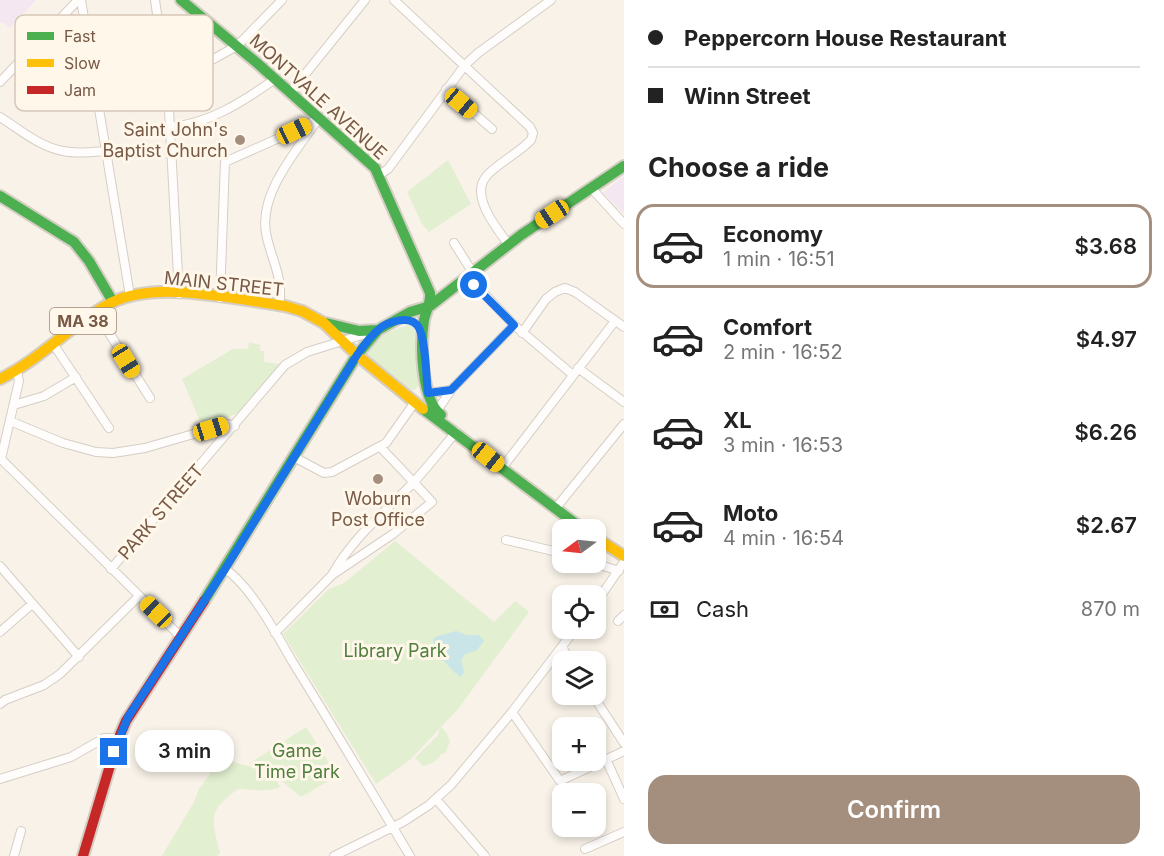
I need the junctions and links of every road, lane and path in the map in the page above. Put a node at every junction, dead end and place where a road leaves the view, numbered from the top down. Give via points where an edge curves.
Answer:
1 (80, 0) edge
2 (155, 0) edge
3 (181, 0) edge
4 (282, 0) edge
5 (365, 0) edge
6 (394, 0) edge
7 (548, 1) edge
8 (65, 15) edge
9 (83, 15) edge
10 (157, 15) edge
11 (199, 15) edge
12 (213, 26) edge
13 (237, 46) junction
14 (213, 59) edge
15 (465, 65) junction
16 (15, 66) edge
17 (275, 79) junction
18 (0, 81) edge
19 (446, 89) junction
20 (291, 93) junction
21 (99, 111) edge
22 (170, 111) edge
23 (0, 117) edge
24 (318, 118) junction
25 (171, 127) junction
26 (492, 129) dead end
27 (106, 151) junction
28 (624, 166) edge
29 (379, 175) junction
30 (592, 189) junction
31 (0, 195) edge
32 (624, 224) edge
33 (454, 243) dead end
34 (509, 245) junction
35 (471, 275) junction
36 (179, 294) junction
37 (130, 296) junction
38 (220, 298) junction
39 (113, 302) junction
40 (279, 305) junction
41 (430, 306) junction
42 (96, 312) junction
43 (397, 321) junction
44 (615, 321) junction
45 (324, 322) junction
46 (514, 325) junction
47 (624, 327) edge
48 (378, 330) junction
49 (522, 333) junction
50 (423, 340) junction
51 (343, 341) junction
52 (54, 345) junction
53 (357, 355) junction
54 (578, 368) junction
55 (17, 371) junction
56 (573, 375) junction
57 (1, 376) edge
58 (76, 376) junction
59 (451, 390) junction
60 (404, 392) junction
61 (428, 393) junction
62 (150, 398) dead end
63 (415, 402) junction
64 (624, 402) edge
65 (14, 405) junction
66 (437, 411) junction
67 (10, 421) junction
68 (624, 424) edge
69 (235, 426) junction
70 (109, 428) dead end
71 (456, 432) junction
72 (380, 447) junction
73 (294, 457) junction
74 (0, 459) edge
75 (502, 468) junction
76 (413, 482) junction
77 (555, 509) junction
78 (569, 519) edge
79 (506, 540) dead end
80 (606, 544) edge
81 (552, 552) edge
82 (624, 556) edge
83 (624, 562) edge
84 (0, 567) edge
85 (606, 567) edge
86 (111, 569) junction
87 (225, 569) junction
88 (619, 571) junction
89 (332, 575) junction
90 (606, 589) edge
91 (139, 596) junction
92 (32, 604) junction
93 (0, 632) edge
94 (275, 633) junction
95 (181, 637) junction
96 (568, 639) edge
97 (562, 647) junction
98 (564, 651) edge
99 (79, 657) junction
100 (0, 704) edge
101 (599, 705) edge
102 (512, 712) junction
103 (119, 738) junction
104 (624, 743) edge
105 (624, 751) edge
106 (606, 759) joint
107 (552, 771) edge
108 (552, 771) edge
109 (580, 771) edge
110 (0, 779) edge
111 (436, 799) junction
112 (624, 799) edge
113 (393, 828) junction
114 (21, 831) dead end
115 (624, 832) edge
116 (585, 849) dead end
117 (14, 856) edge
118 (83, 856) edge
119 (334, 856) edge
120 (410, 856) edge
121 (485, 856) edge

1 - 8 street
1 - 9 street
2 - 10 street
3 - 11 main road, MONTVALE AVENUE
4 - 13 street
5 - 20 street
6 - 15 street
7 - 15 street
12 - 13 main road, MONTVALE AVENUE
13 - 14 street
13 - 17 main road, MONTVALE AVENUE
15 - 19 street
15 - 34 street via 525,120 532,132 529,142 482,183 487,213
16 - 18 street
17 - 20 main road, MONTVALE AVENUE
17 - 25 street via 212,117 192,125
19 - 26 street
19 - 29 street via 388,169
20 - 24 main road, MONTVALE AVENUE
21 - 27 street
22 - 25 street
23 - 27 street via 55,149
24 - 29 main road, MONTVALE AVENUE
24 - 38 street via 225,162
24 - 40 street via 269,197 265,226 280,282
25 - 36 street
27 - 37 street
28 - 30 main road, MAIN STREET / MA 38
29 - 41 main road, MONTVALE AVENUE via 430,293
30 - 32 street
30 - 34 main road, MAIN STREET / MA 38
31 - 39 main road via 74,242
33 - 35 street
34 - 35 main road, MAIN STREET / MA 38
35 - 41 main road, MAIN STREET / MA 38
35 - 46 street
36 - 37 main road, MAIN STREET / MA 38
36 - 38 main road, MAIN STREET / MA 38
37 - 39 main road, MAIN STREET / MA 38
38 - 40 main road, MAIN STREET / MA 38
39 - 42 main road, MAIN STREET / MA 38
40 - 45 main road, MAIN STREET / MA 38
41 - 43 main road, MAIN STREET / MA 38
41 - 50 main road
42 - 52 main road, MAIN STREET / MA 38
42 - 62 street
43 - 48 main road, MAIN STREET / MA 38
43 - 50 main road via 414,322
44 - 47 street
44 - 49 street via 565,288 546,298
44 - 54 street
45 - 48 main road, MAIN STREET / MA 38 via 359,331
45 - 51 main road, MAIN STREET / MA 38
46 - 49 street
46 - 59 street
48 - 51 street, PARK STREET
48 - 53 main road
49 - 56 street
50 - 61 main road
51 - 53 main road, MAIN STREET / MA 38
51 - 69 street, PARK STREET via 307,352 288,363
52 - 55 main road, MAIN STREET / MA 38
52 - 58 street
53 - 60 main road, MA 38
53 - 73 main road
54 - 56 street
54 - 64 street
55 - 57 main road, MAIN STREET / MA 38
55 - 65 street
56 - 75 street
58 - 65 street via 48,393
58 - 70 street
59 - 61 street
59 - 66 street
60 - 61 main road
60 - 63 main road
61 - 66 main road
63 - 71 main road via 448,430
63 - 72 street via 391,438
65 - 67 street
66 - 71 main road
67 - 69 street via 63,443 108,453 129,452 225,425
67 - 74 street
68 - 77 street
69 - 86 street, PARK STREET
71 - 75 main road
71 - 76 street
72 - 73 street via 328,474
72 - 76 street
73 - 87 main road
74 - 86 street
75 - 77 main road
76 - 89 street via 358,539
76 - 89 street via 432,502
77 - 78 main road
79 - 81 street
80 - 82 main road
83 - 88 street
84 - 92 street
85 - 88 street
86 - 91 street
87 - 94 street via 246,590
87 - 95 main road
88 - 90 street
89 - 94 street
91 - 95 street
91 - 99 street
92 - 93 street
92 - 99 street
94 - 113 street
95 - 103 main road via 128,717
96 - 97 street
97 - 98 street
97 - 102 street
99 - 100 street via 48,683
101 - 104 street
102 - 107 street
102 - 111 street
103 - 110 street via 104,739 71,757
103 - 118 main road
105 - 106 street
106 - 112 street
108 - 109 street via 559,781
111 - 113 street
111 - 121 street
113 - 119 street
113 - 120 street
114 - 117 street
115 - 116 street

